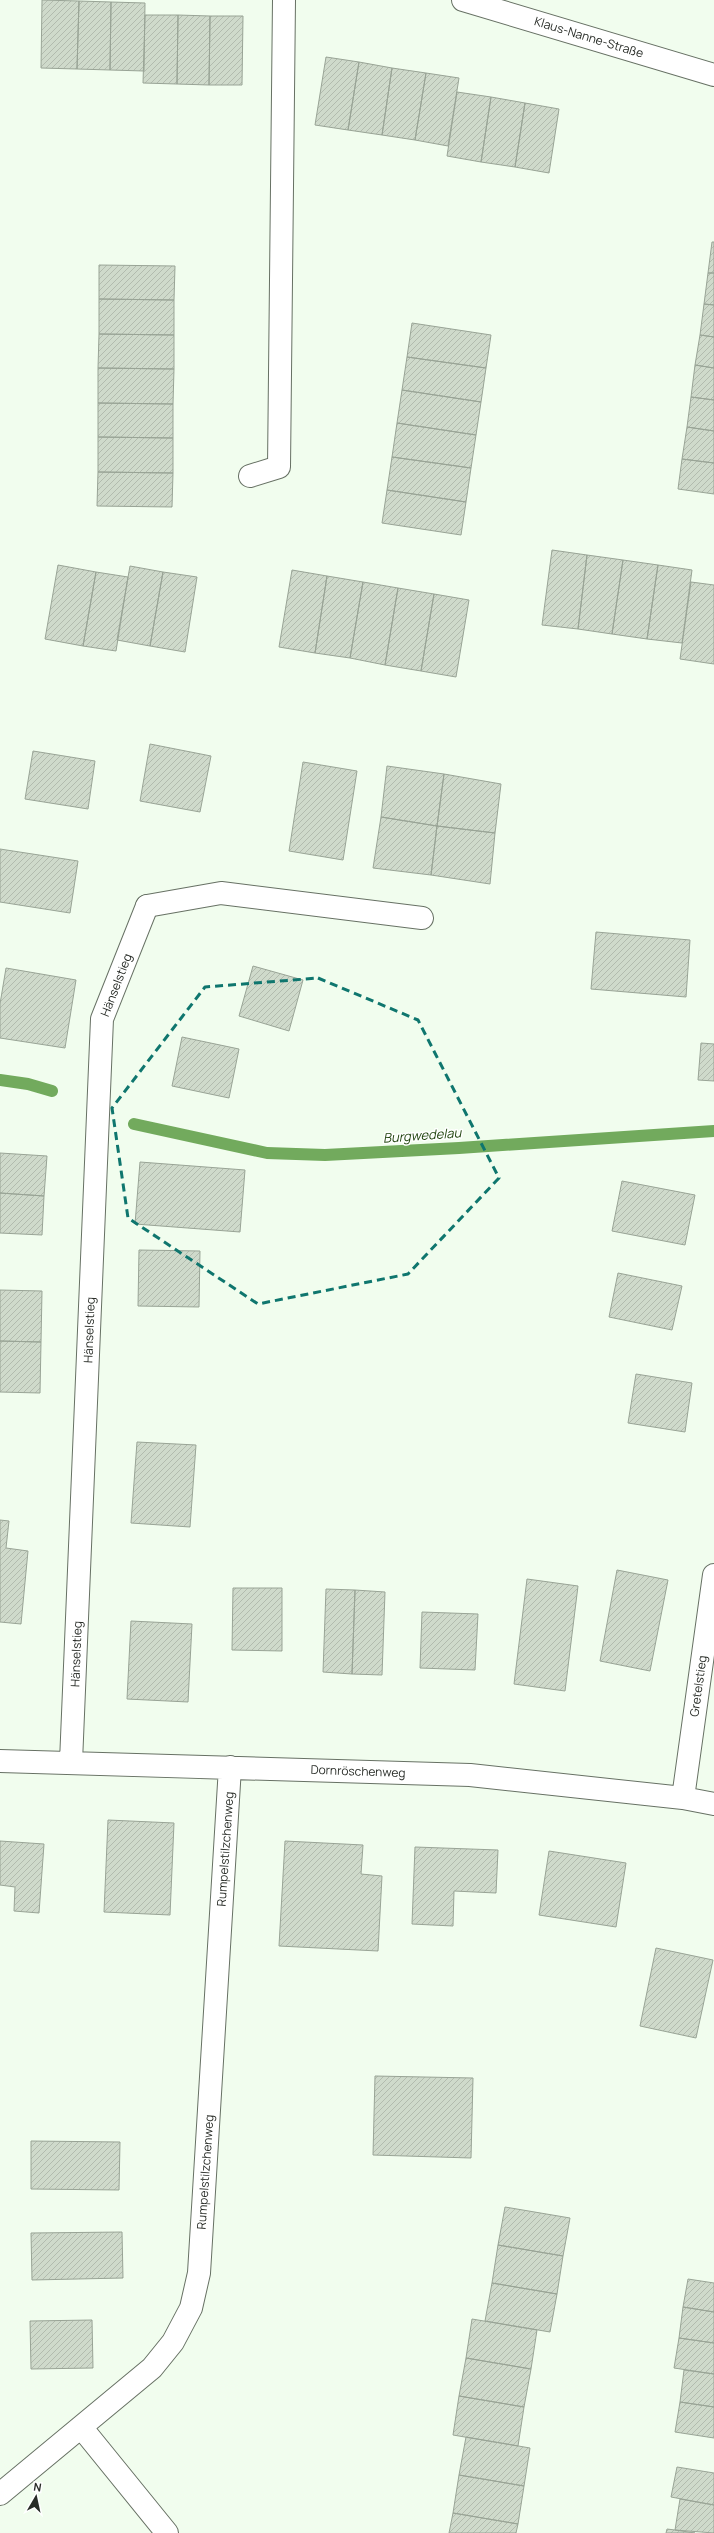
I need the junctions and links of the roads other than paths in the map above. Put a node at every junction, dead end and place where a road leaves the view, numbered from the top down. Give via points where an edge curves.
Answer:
1 (284, 0) edge
2 (463, 0) edge
3 (714, 74) edge
4 (250, 476) dead end
5 (422, 918) dead end
6 (714, 1575) edge
7 (0, 1761) edge
8 (71, 1762) junction
9 (230, 1767) junction
10 (683, 1798) junction
11 (714, 1804) edge
12 (81, 2427) junction
13 (0, 2494) edge
14 (167, 2533) edge

1 - 4 street via 279,467
2 - 3 street, Klaus-Nanne-Straße
5 - 8 street, Hänselstieg via 221,893 147,906 102,1019
6 - 10 street, Gretelstieg
7 - 8 street, Dornröschenweg
8 - 9 street, Dornröschenweg
9 - 10 street, Dornröschenweg via 470,1775
9 - 12 street, Rumpelstilzchenweg via 199,2273 191,2308 173,2342 152,2368
10 - 11 street, Dornröschenweg
12 - 13 street, Rumpelstilzchenweg
12 - 14 street

